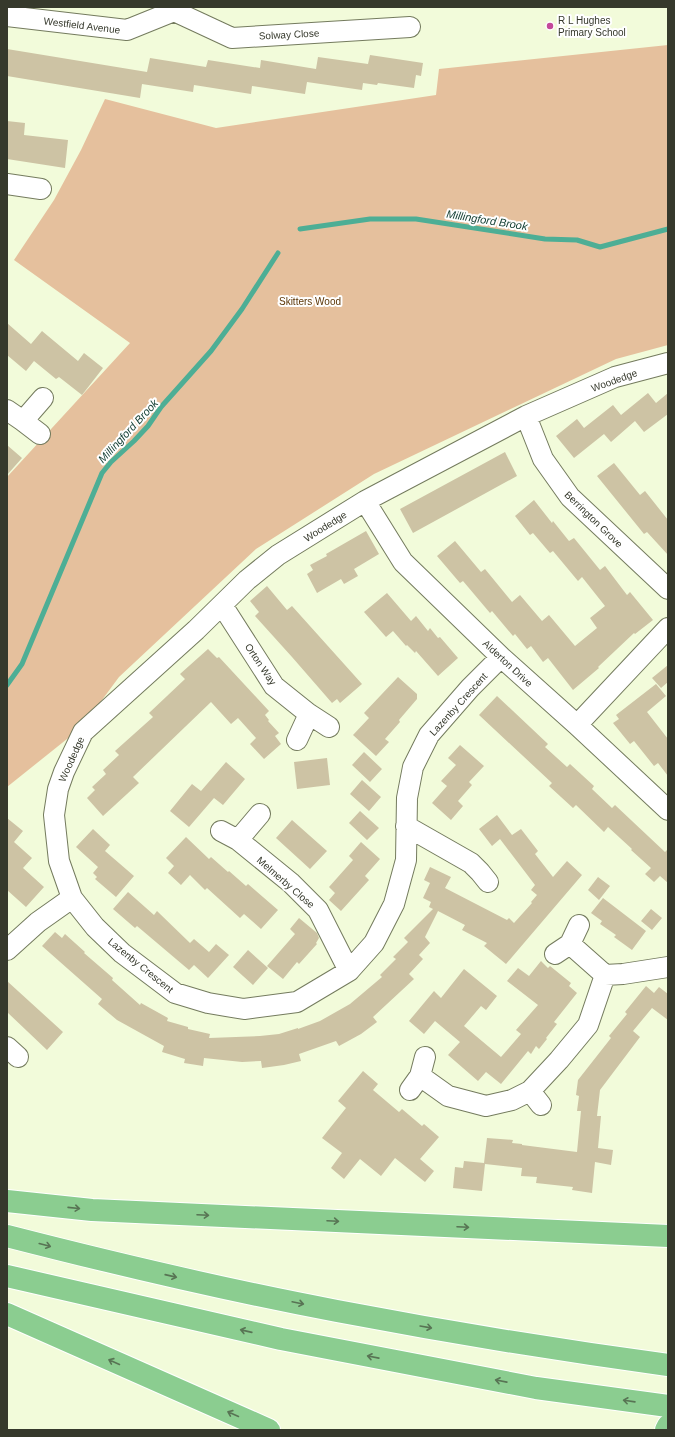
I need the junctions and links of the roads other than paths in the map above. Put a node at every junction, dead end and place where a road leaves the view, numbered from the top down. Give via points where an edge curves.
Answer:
1 (175, 9) edge
2 (7, 16) edge
3 (410, 27) dead end
4 (7, 184) edge
5 (41, 189) dead end
6 (668, 363) edge
7 (43, 398) dead end
8 (7, 410) edge
9 (526, 416) junction
10 (23, 421) junction
11 (40, 434) dead end
12 (365, 501) junction
13 (668, 589) edge
14 (222, 605) junction
15 (668, 628) edge
16 (501, 657) junction
17 (309, 714) junction
18 (577, 725) junction
19 (329, 726) dead end
20 (297, 740) dead end
21 (58, 789) joint
22 (668, 810) edge
23 (260, 814) dead end
24 (406, 826) junction
25 (488, 882) dead end
26 (72, 898) junction
27 (579, 926) dead end
28 (7, 950) edge
29 (668, 967) edge
30 (349, 971) junction
31 (605, 976) junction
32 (426, 1057) dead end
33 (7, 1201) edge
34 (7, 1236) edge
35 (668, 1236) edge
36 (7, 1276) edge
37 (7, 1314) edge
38 (668, 1365) edge
39 (668, 1406) edge
40 (668, 1426) edge
41 (269, 1430) edge
42 (666, 1430) edge

1 - 2 street, Westfield Avenue via 127,30
1 - 3 street, Solway Close via 232,38
4 - 5 street
6 - 9 street, Woodedge via 615,377
7 - 10 street
8 - 10 street
9 - 12 street, Woodedge
9 - 13 street, Berrington Grove via 543,459 570,497
10 - 11 street
12 - 14 street, Woodedge via 278,555
12 - 16 street, Alderton Drive via 403,562
14 - 17 street, Orton Way via 274,686
14 - 21 street, Woodedge via 83,732
15 - 18 street
16 - 18 street, Alderton Drive
16 - 24 street, Lazenby Crescent via 429,734 413,767 407,798
17 - 19 street, Orton Way
17 - 20 street
18 - 22 street, Alderton Drive
21 - 26 street, Lazenby Crescent via 54,815 59,861
23 - 30 street, Melmerby Close via 229,836 291,883 318,910
24 - 25 street via 471,863
24 - 30 street, Lazenby Crescent via 406,860 394,904 374,943
26 - 28 street via 38,922
26 - 30 street, Lazenby Crescent via 95,927 122,953 175,993 208,1003 244,1009 297,1002
27 - 31 street via 563,949
29 - 31 street
31 - 32 street via 588,1024 559,1060 535,1098 486,1106 448,1096 415,1083
33 -> 35 highway via 92,1210
34 -> 38 highway via 221,1288 337,1311 533,1346
39 -> 36 highway via 536,1388 281,1339
41 -> 37 highway
40 - 42 highway

